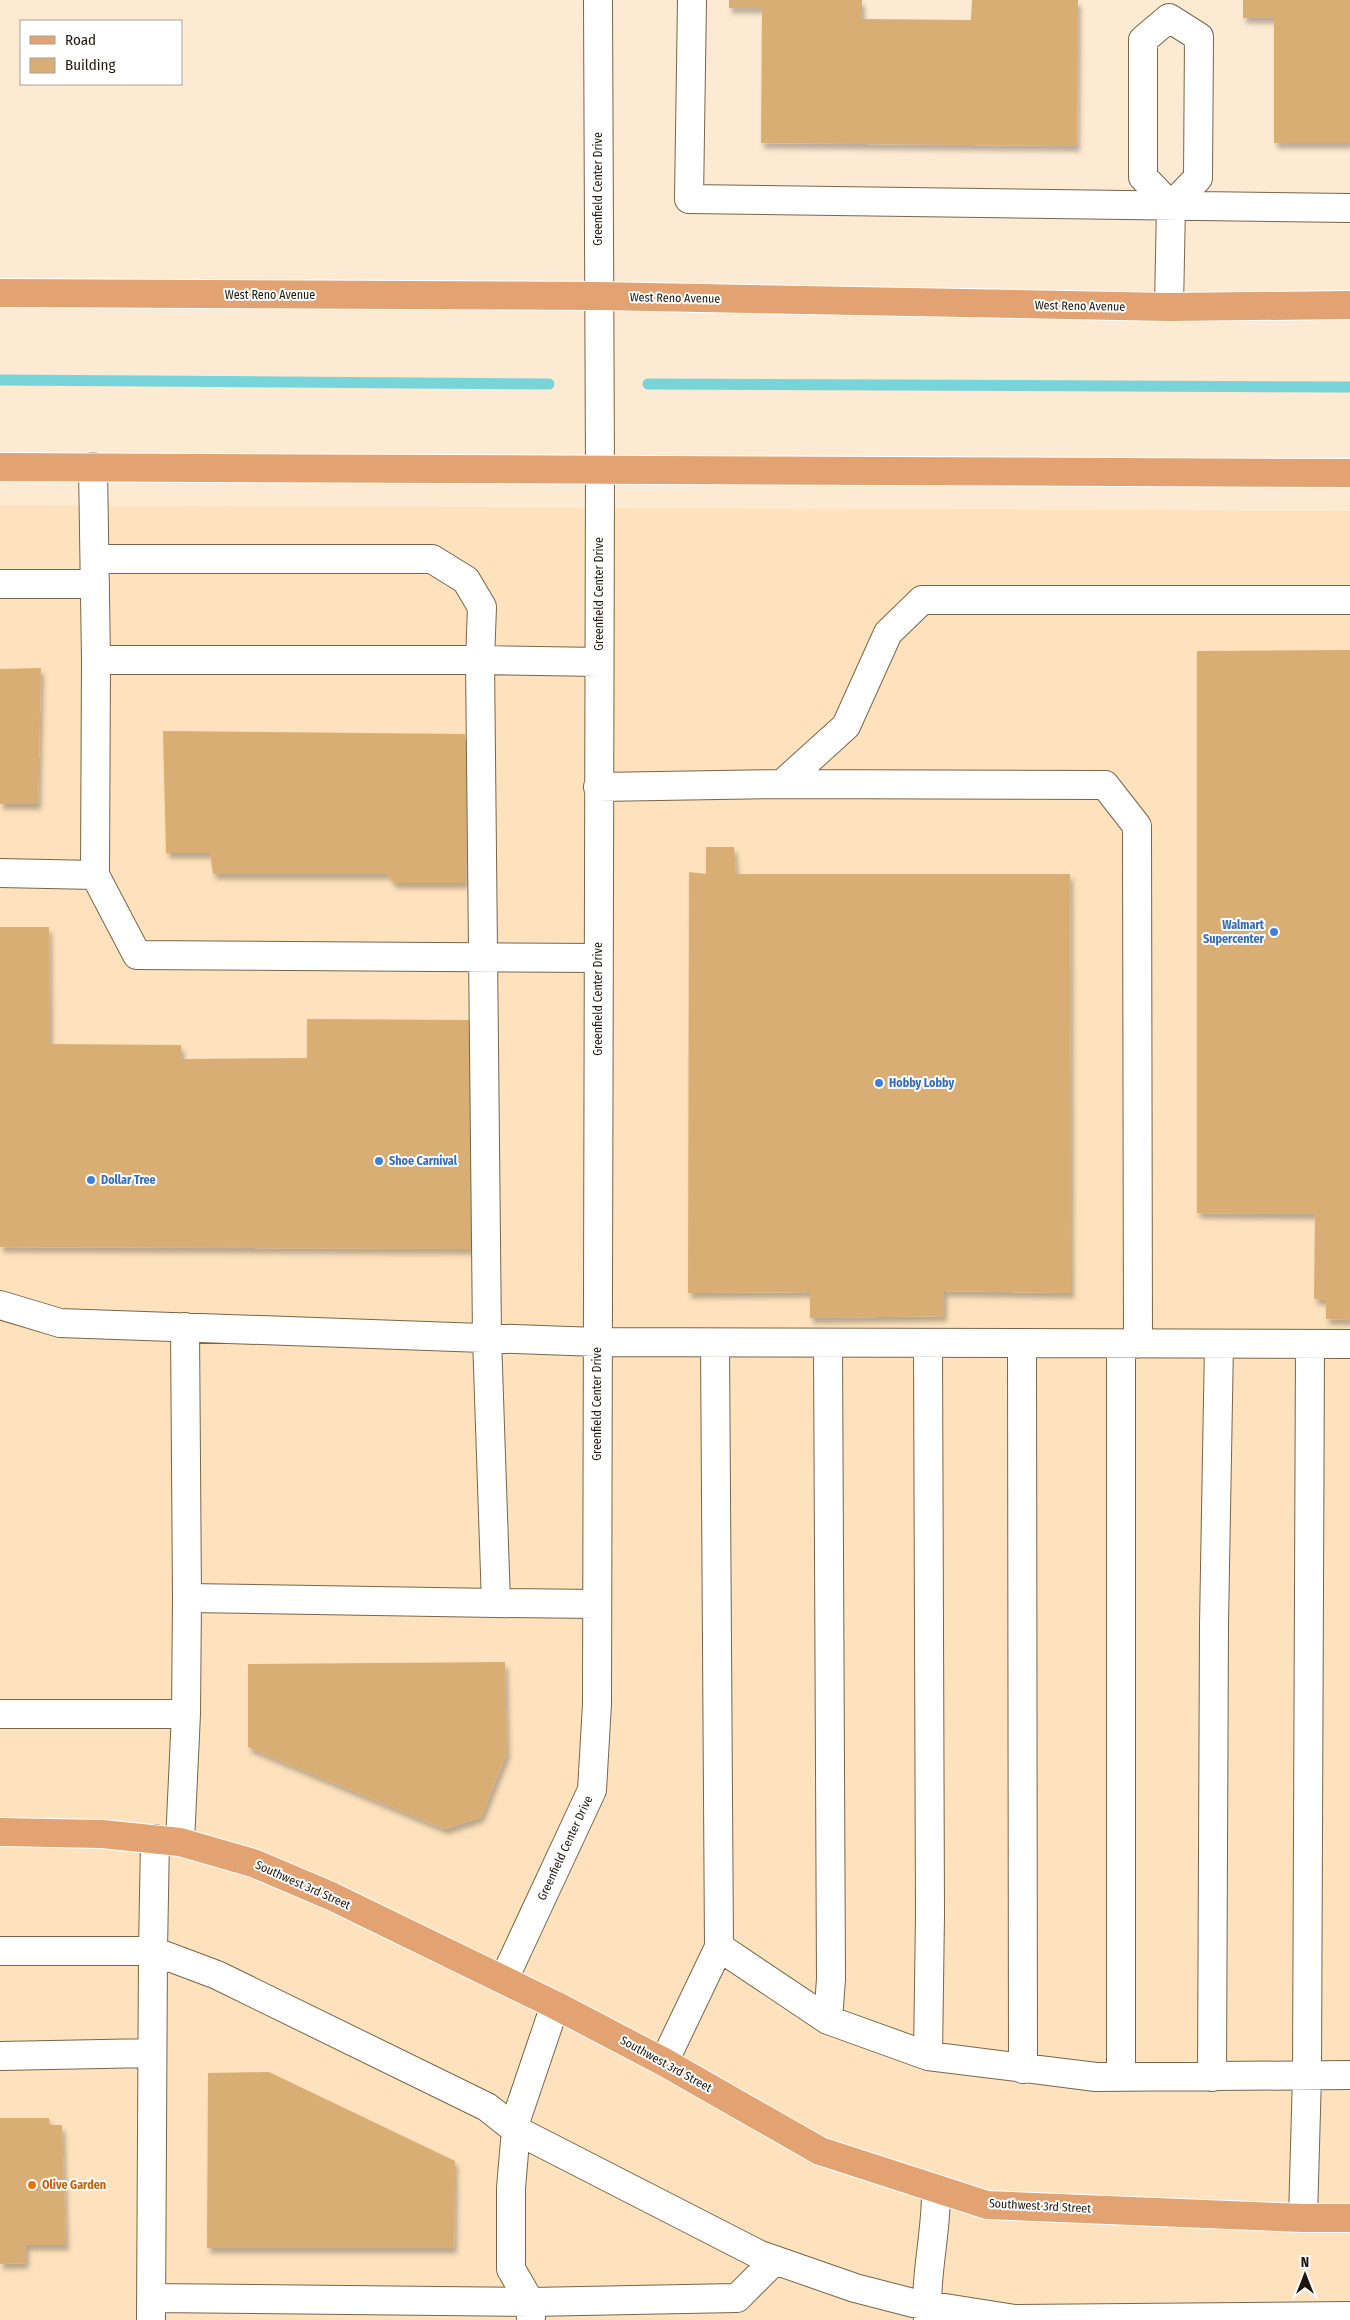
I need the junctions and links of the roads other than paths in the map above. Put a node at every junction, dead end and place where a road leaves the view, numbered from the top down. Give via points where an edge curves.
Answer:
1 (598, 0) edge
2 (692, 0) edge
3 (1169, 9) edge
4 (1171, 206) junction
5 (1350, 208) edge
6 (0, 293) edge
7 (598, 296) junction
8 (1350, 305) edge
9 (1170, 307) junction
10 (0, 467) edge
11 (93, 468) junction
12 (600, 470) junction
13 (1350, 473) edge
14 (95, 571) junction
15 (0, 584) edge
16 (1350, 600) edge
17 (96, 660) junction
18 (480, 660) junction
19 (599, 662) junction
20 (782, 784) junction
21 (598, 787) junction
22 (0, 873) edge
23 (94, 876) junction
24 (484, 957) junction
25 (598, 958) junction
26 (0, 1305) edge
27 (185, 1327) junction
28 (487, 1338) junction
29 (597, 1342) junction
30 (715, 1343) junction
31 (828, 1343) junction
32 (928, 1343) junction
33 (1022, 1343) junction
34 (1130, 1344) junction
35 (1219, 1344) junction
36 (1310, 1344) junction
37 (1350, 1344) edge
38 (187, 1598) junction
39 (496, 1603) junction
40 (597, 1604) junction
41 (0, 1714) edge
42 (186, 1714) junction
43 (0, 1832) edge
44 (167, 1840) junction
45 (719, 1947) junction
46 (0, 1951) edge
47 (152, 1951) junction
48 (504, 1979) junction
49 (555, 2005) junction
50 (828, 2020) junction
51 (152, 2053) junction
52 (0, 2056) edge
53 (928, 2056) junction
54 (664, 2062) junction
55 (1023, 2068) junction
56 (1307, 2075) junction
57 (1350, 2075) edge
58 (1121, 2077) junction
59 (1212, 2077) junction
60 (516, 2130) junction
61 (936, 2189) junction
62 (1303, 2218) junction
63 (1350, 2218) edge
64 (775, 2260) junction
65 (151, 2309) edge
66 (438, 2310) edge
67 (531, 2311) edge
68 (927, 2312) edge
69 (1350, 2316) edge
70 (1040, 2319) edge

1 - 7 street, Greenfield Center Drive
2 - 4 street via 689,199
3 - 4 street via 1143,40 1143,177
3 - 4 street via 1199,37 1198,178
4 - 5 street
4 - 9 street
6 - 7 main road, West Reno Avenue
7 - 9 main road, West Reno Avenue
7 - 12 street, Greenfield Center Drive
8 - 9 main road, West Reno Avenue
10 - 11 main road
11 - 12 main road
11 - 14 street
12 - 13 main road
12 - 19 street, Greenfield Center Drive
14 - 15 street
14 - 17 street
14 - 18 street via 432,559 466,580 482,607
16 - 20 street via 922,600 888,633 846,726
17 - 18 street
17 - 23 street
18 - 19 street
18 - 24 street
19 - 21 street, Greenfield Center Drive
20 - 21 street
20 - 34 street via 1106,785 1137,826
21 - 25 street, Greenfield Center Drive
22 - 23 street
23 - 24 street via 137,955
24 - 25 street
24 - 28 street
25 - 29 street, Greenfield Center Drive
26 - 27 street via 60,1323
27 - 28 street
27 - 38 street
28 - 29 street
28 - 39 street
29 - 30 street
29 - 40 street, Greenfield Center Drive
30 - 31 street
30 - 45 street
31 - 32 street
31 - 50 street via 831,1969
32 - 33 street
32 - 53 street
33 - 34 street
33 - 55 street
34 - 35 street
34 - 58 street
35 - 36 street
35 - 59 street
36 - 37 street
36 - 56 street
38 - 39 street
38 - 42 street
39 - 40 street
40 - 48 street, Greenfield Center Drive via 597,1704 592,1790
41 - 42 street
42 - 44 street
43 - 44 main road, Southwest 3rd Street via 102,1834
44 - 47 street
44 - 48 main road, Southwest 3rd Street via 262,1866
45 - 50 street
45 - 54 street
46 - 47 street
47 - 51 street
47 - 60 street via 216,1975 479,2102
48 - 49 main road, Southwest 3rd Street
49 - 54 main road, Southwest 3rd Street
49 - 60 street via 516,2117
50 - 53 street
51 - 52 street
51 - 65 street
53 - 55 street
54 - 61 main road, Southwest 3rd Street via 820,2150
55 - 58 street
56 - 57 street
56 - 59 street
56 - 62 street
58 - 59 street
60 - 64 street
60 - 67 street via 511,2188 511,2270
61 - 62 main road, Southwest 3rd Street via 987,2205
61 - 68 street
62 - 63 main road, Southwest 3rd Street
64 - 67 street via 737,2298
64 - 68 street
65 - 66 street
66 - 67 street
68 - 70 street
69 - 70 street

